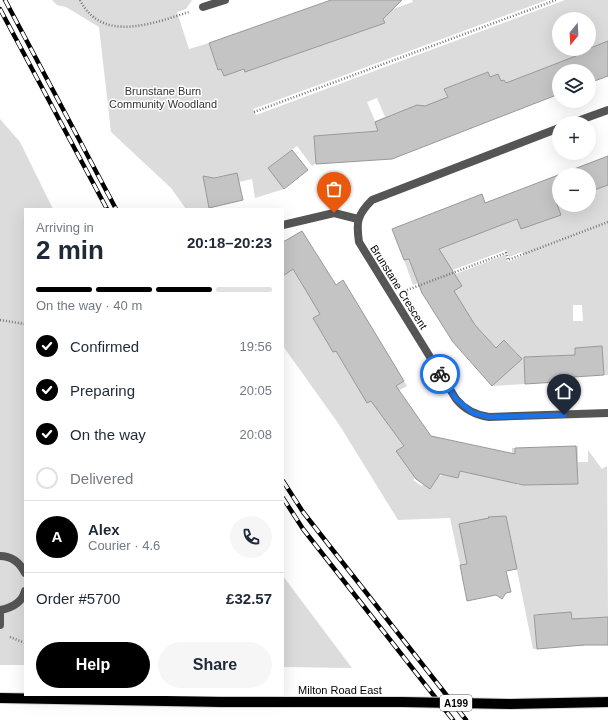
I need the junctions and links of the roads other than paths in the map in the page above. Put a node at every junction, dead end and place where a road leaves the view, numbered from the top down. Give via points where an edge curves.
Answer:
1 (225, 0) edge
2 (203, 7) road end
3 (608, 110) edge
4 (591, 116) edge
5 (552, 131) edge
6 (358, 219) junction
7 (284, 225) edge
8 (608, 413) edge
9 (0, 556) edge
10 (24, 571) edge
11 (24, 593) edge
12 (0, 610) edge
13 (0, 625) edge
14 (0, 698) edge
15 (608, 702) edge

1 - 2 street
3 - 4 street
5 - 6 street via 372,200 362,210
6 - 7 street via 334,213
6 - 8 street, Brunstane Crescent via 359,242 456,399 473,413 489,417
9 - 10 street via 14,559
11 - 12 street via 10,608
12 - 13 street
14 - 15 main road, Milton Road East / A199, bridge via 510,704

